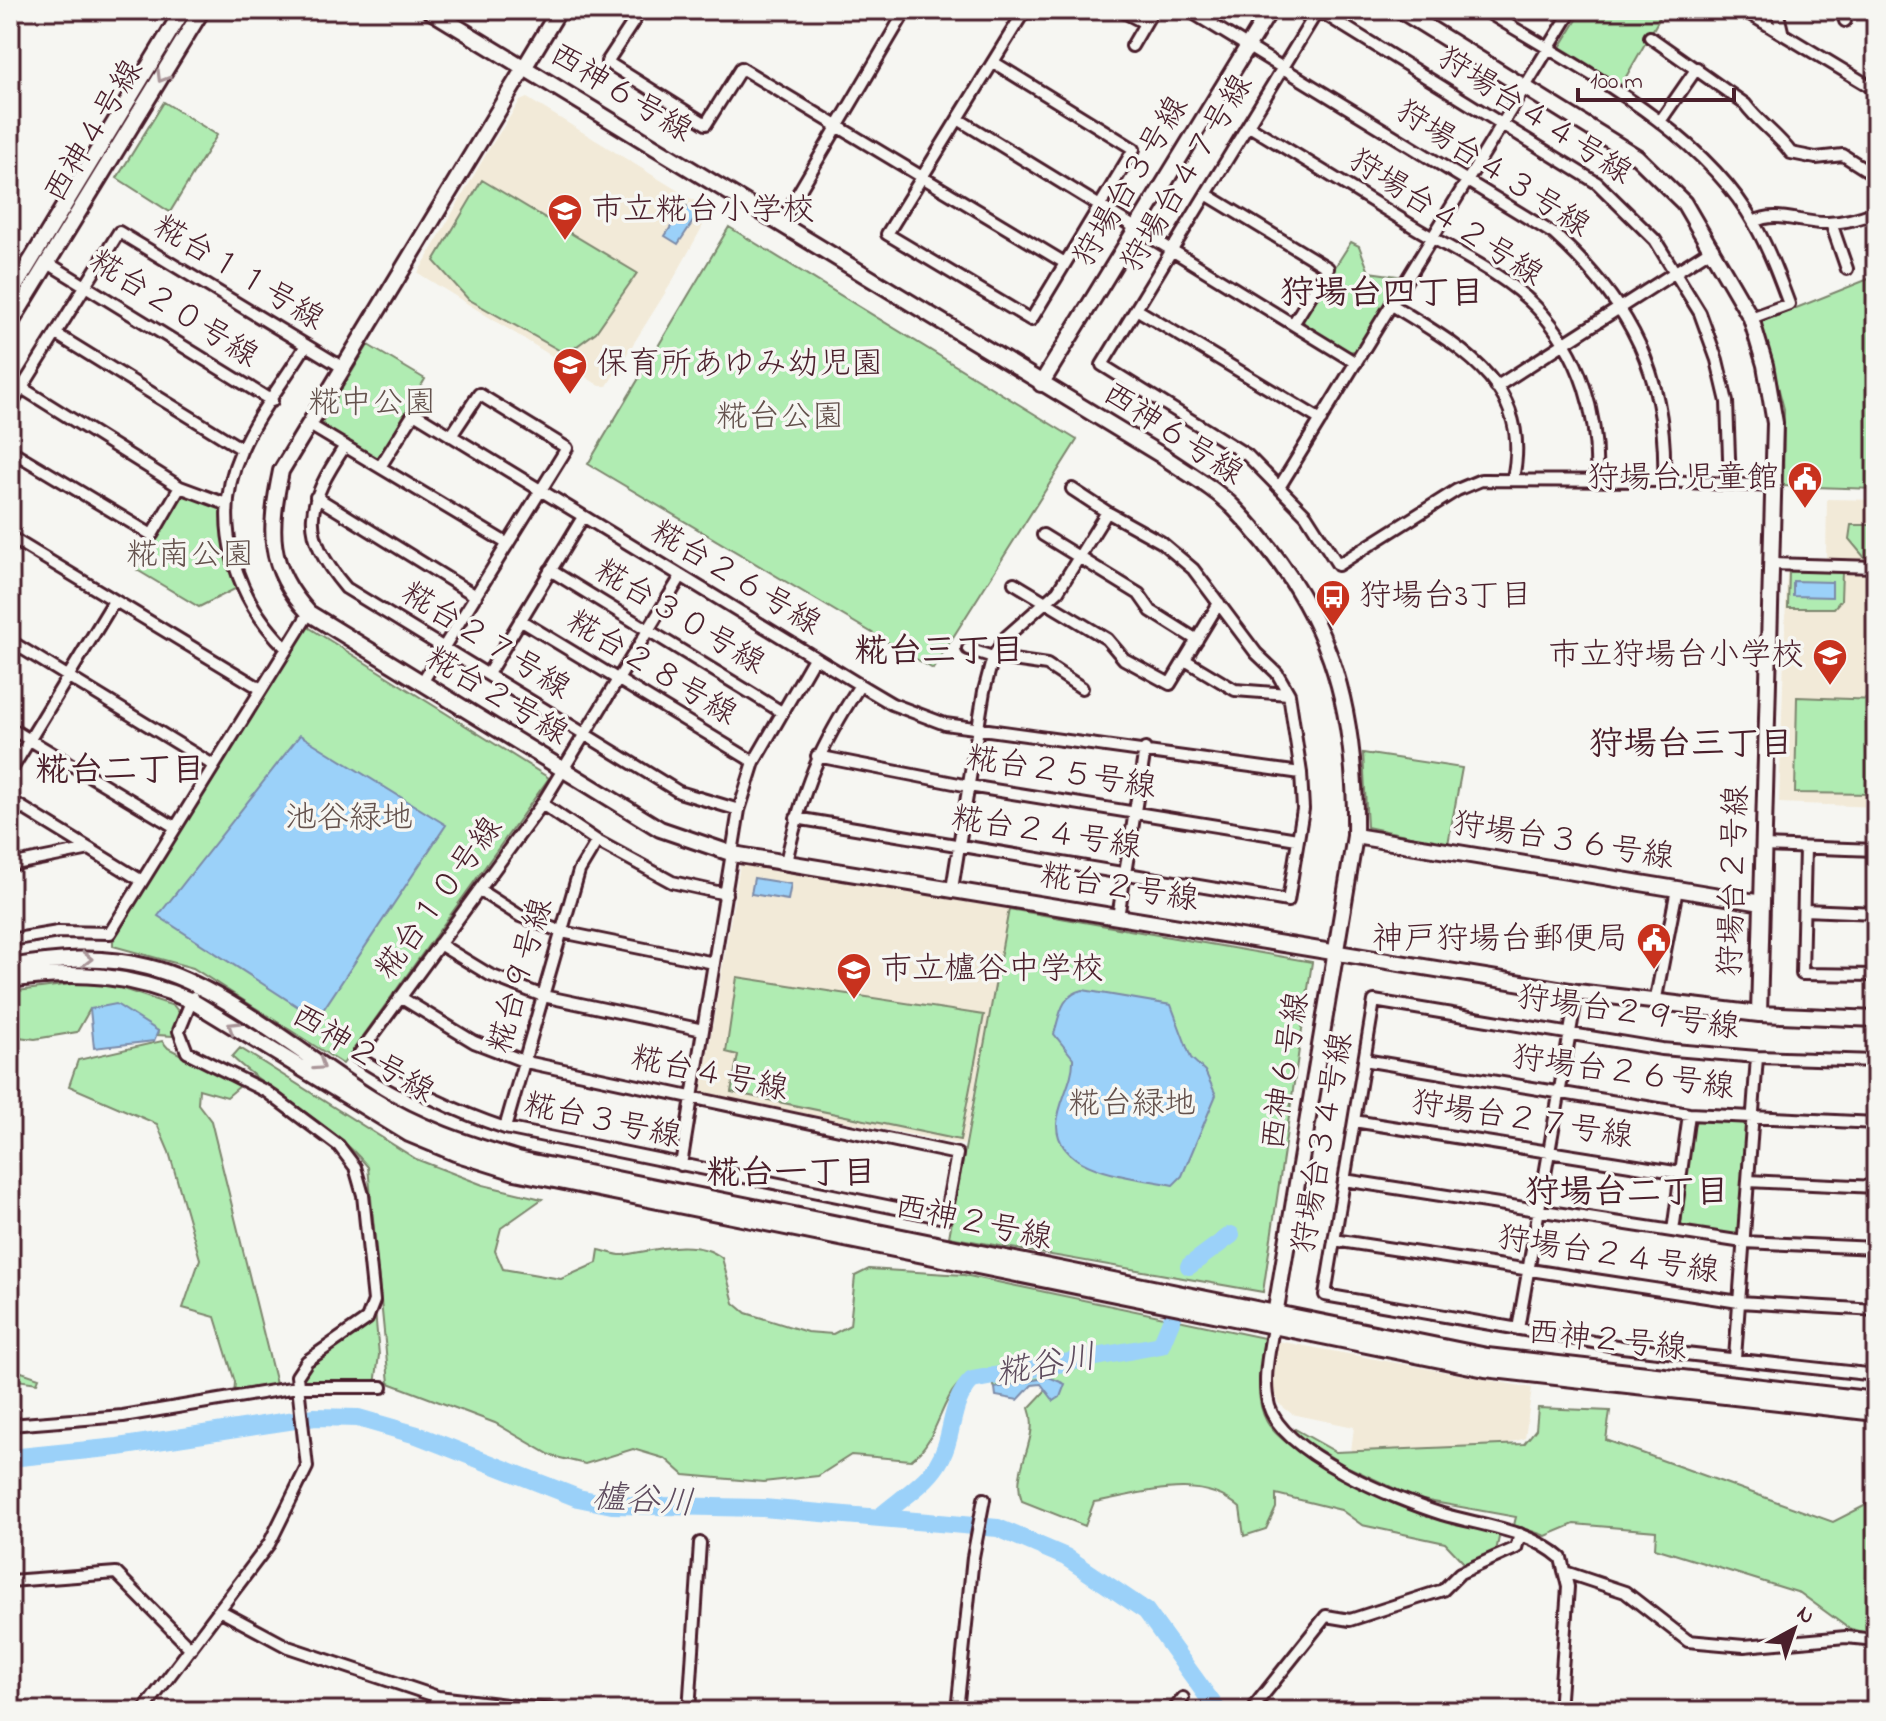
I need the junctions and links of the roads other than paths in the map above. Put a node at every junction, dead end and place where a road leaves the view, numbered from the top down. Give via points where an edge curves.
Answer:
1 (183, 10) edge
2 (202, 10) edge
3 (429, 10) edge
4 (559, 10) edge
5 (641, 10) edge
6 (906, 10) edge
7 (1025, 10) edge
8 (1120, 10) edge
9 (1153, 10) edge
10 (1188, 10) edge
11 (1219, 10) edge
12 (1270, 10) edge
13 (1318, 10) edge
14 (1400, 10) edge
15 (1484, 10) edge
16 (1572, 10) edge
17 (1743, 10) edge
18 (1777, 10) edge
19 (1145, 23) junction
20 (1211, 24) junction
21 (1782, 31) junction
22 (1650, 37) dead end
23 (1132, 46) dead end
24 (1248, 47) junction
25 (1548, 49) junction
26 (993, 62) junction
27 (523, 68) junction
28 (1697, 68) junction
29 (1283, 69) junction
30 (1526, 86) junction
31 (1876, 90) edge
32 (958, 119) junction
33 (1661, 120) junction
34 (1502, 124) junction
35 (1249, 126) junction
36 (839, 127) junction
37 (1876, 176) edge
38 (922, 177) junction
39 (1468, 182) junction
40 (1206, 194) junction
41 (1100, 206) junction
42 (1876, 212) edge
43 (1754, 222) junction
44 (1831, 223) junction
45 (780, 224) junction
46 (1137, 229) junction
47 (1433, 239) junction
48 (1713, 248) junction
49 (1172, 250) junction
50 (48, 263) junction
51 (1065, 263) junction
52 (1847, 269) dead end
53 (1676, 272) junction
54 (85, 287) junction
55 (10, 295) edge
56 (1392, 305) junction
57 (1620, 308) junction
58 (1136, 309) junction
59 (1751, 318) junction
60 (10, 324) edge
61 (1293, 324) junction
62 (56, 334) junction
63 (1564, 344) junction
64 (306, 345) junction
65 (1356, 363) junction
66 (342, 367) junction
67 (1041, 384) junction
68 (1496, 387) junction
69 (22, 388) junction
70 (272, 401) junction
71 (10, 407) edge
72 (1321, 420) junction
73 (308, 424) junction
74 (451, 436) junction
75 (345, 446) junction
76 (242, 449) junction
77 (10, 450) edge
78 (380, 467) junction
79 (1513, 478) junction
80 (1596, 480) junction
81 (1664, 481) junction
82 (1730, 484) junction
83 (1280, 486) junction
84 (1774, 486) junction
85 (180, 487) junction
86 (1072, 489) dead end
87 (541, 490) junction
88 (316, 497) junction
89 (226, 504) junction
90 (1107, 512) junction
91 (583, 517) junction
92 (1043, 535) dead end
93 (10, 537) edge
94 (508, 544) junction
95 (1079, 557) junction
96 (1771, 564) junction
97 (1876, 567) edge
98 (550, 570) junction
99 (680, 578) junction
100 (1014, 583) dead end
101 (476, 596) junction
102 (114, 601) junction
103 (1046, 602) junction
104 (1219, 603) junction
105 (309, 613) junction
106 (520, 620) junction
107 (648, 630) junction
108 (1197, 640) junction
109 (10, 641) edge
110 (445, 647) junction
111 (287, 649) junction
112 (968, 649) dead end
113 (993, 657) junction
114 (814, 658) junction
115 (1185, 660) junction
116 (488, 674) junction
117 (68, 676) junction
118 (618, 680) junction
119 (421, 684) junction
120 (860, 685) junction
121 (1082, 688) dead end
122 (261, 689) junction
123 (1289, 694) junction
124 (780, 711) junction
125 (10, 728) edge
126 (978, 729) junction
127 (584, 734) junction
128 (30, 739) junction
129 (1145, 749) junction
130 (817, 756) junction
131 (754, 762) junction
132 (213, 765) junction
133 (563, 770) junction
134 (10, 772) edge
135 (1301, 773) junction
136 (969, 786) junction
137 (10, 800) edge
138 (542, 804) junction
139 (739, 810) junction
140 (1135, 812) junction
141 (796, 818) junction
142 (175, 827) junction
143 (1355, 836) junction
144 (1297, 839) junction
145 (597, 841) junction
146 (1764, 846) junction
147 (959, 847) junction
148 (1805, 848) junction
149 (90, 849) junction
150 (1876, 850) edge
151 (733, 854) junction
152 (786, 862) junction
153 (10, 865) edge
154 (1125, 873) junction
155 (142, 881) junction
156 (952, 889) junction
157 (1677, 889) junction
158 (479, 890) junction
159 (726, 894) junction
160 (1762, 903) junction
161 (1804, 910) junction
162 (1876, 913) edge
163 (1118, 917) junction
164 (562, 932) junction
165 (10, 940) edge
166 (439, 944) junction
167 (1334, 953) junction
168 (714, 963) junction
169 (10, 967) edge
170 (1876, 975) edge
171 (10, 980) edge
172 (1577, 992) junction
173 (195, 995) junction
174 (543, 996) junction
175 (400, 997) junction
176 (1374, 1001) joint
177 (1655, 1003) junction
178 (1759, 1014) junction
179 (1876, 1019) edge
180 (703, 1030) junction
181 (1569, 1034) junction
182 (357, 1057) joint
183 (1757, 1057) junction
184 (1364, 1060) junction
185 (1876, 1061) edge
186 (526, 1062) junction
187 (1559, 1093) junction
188 (692, 1099) junction
189 (1689, 1114) junction
190 (1752, 1118) junction
191 (1354, 1121) junction
192 (1876, 1123) edge
193 (505, 1128) junction
194 (1549, 1153) junction
195 (681, 1165) junction
196 (1681, 1173) junction
197 (1344, 1180) junction
198 (1748, 1181) junction
199 (1876, 1187) edge
200 (1539, 1211) junction
201 (945, 1218) joint
202 (1673, 1231) junction
203 (1334, 1240) junction
204 (1743, 1242) junction
205 (1876, 1248) edge
206 (1528, 1271) junction
207 (1739, 1302) junction
208 (1876, 1310) edge
209 (1274, 1321) junction
210 (1518, 1329) junction
211 (1735, 1358) junction
212 (1876, 1375) edge
213 (297, 1387) junction
214 (382, 1387) dead end
215 (1876, 1400) edge
216 (1876, 1413) edge
217 (10, 1425) edge
218 (984, 1499) dead end
219 (1520, 1534) junction
220 (700, 1543) dead end
221 (1568, 1573) junction
222 (10, 1581) edge
223 (221, 1611) junction
224 (1876, 1640) edge
225 (191, 1649) junction
226 (1183, 1698) dead end
227 (1256, 1704) dead end
228 (143, 1711) edge
229 (560, 1711) edge
230 (689, 1711) edge
231 (957, 1711) edge
232 (1173, 1711) edge
233 (1559, 1711) edge

1 - 55 street, 西神４号線
2 -> 50 street, 西神４号線
3 - 27 street, 西神６号線
4 - 27 street, 糀台２号線
5 - 36 street via 607,62 706,124 741,68
6 - 36 street
7 - 26 street
8 - 19 street
9 - 19 street
10 - 20 street, 狩場台４３号線
11 - 20 street
12 - 24 street, 狩場台３号線
13 - 29 street, 狩場台４７号線
13 - 34 street, 狩場台４４号線
14 - 30 street, 狩場台２号線
15 - 25 street
16 - 25 street
17 - 21 street
18 - 21 street
19 - 23 street
20 - 24 street, 狩場台４３号線
21 - 31 street
22 - 28 street
24 - 29 street, 狩場台４３号線
24 - 46 street, 狩場台３号線
25 - 30 street
25 - 33 street
26 - 32 street
26 - 41 street via 1134,149
27 - 45 street, 西神６号線
27 - 66 street, 糀台２号線
28 - 33 street
28 - 37 street via 1745,104 1791,153 1816,158 1843,155
29 - 35 street, 狩場台４７号線
29 - 39 street, 狩場台４３号線
30 - 34 street
30 - 48 street, 狩場台２号線 via 1637,157 1684,203
32 - 38 street
32 - 41 street
33 - 43 street via 1710,167
34 - 39 street
34 - 53 street, 狩場台４４号線 via 1597,183 1655,240
35 - 40 street, 狩場台４７号線
35 - 47 street, 狩場台４２号線
36 - 38 street
36 - 45 street
38 - 51 street
38 - 51 street via 887,234 1031,320
39 - 47 street
39 - 57 street, 狩場台４３号線 via 1554,234 1583,259
40 - 49 street, 狩場台４７号線
40 - 61 street via 1328,268
41 - 46 street
41 - 51 street
42 - 44 street
43 - 44 street via 1766,215
43 - 59 street via 1789,304
44 - 52 street
45 - 67 street, 西神６号線
46 - 49 street
46 - 67 street, 狩場台３号線
47 - 56 street
47 - 63 street, 狩場台４２号線 via 1496,275 1536,307
48 - 53 street
48 - 59 street, 狩場台２号線
49 - 58 street, 狩場台４７号線
49 - 61 street
50 - 54 street, 糀台２０号線
50 - 60 street, 西神４号線
53 - 57 street
53 - 82 street, 狩場台４４号線 via 1700,313 1717,360 1727,402
54 - 62 street, 糀台１１号線
54 - 64 street, 糀台１１号線 via 119,232
54 - 70 street, 糀台２０号線
56 - 65 street
56 - 68 street via 1479,361
57 - 63 street
57 - 81 street, 狩場台４３号線 via 1646,355 1661,404
58 - 72 street
58 - 83 street, 狩場台４７号線 via 1102,365 1247,455
59 - 84 street, 狩場台２号線 via 1775,423
61 - 65 street
62 - 69 street, 糀台１１号線
62 - 76 street
63 - 68 street
63 - 80 street, 狩場台４２号線 via 1587,390 1598,439
64 - 66 street, 糀台１１号線
64 - 70 street
65 - 72 street
66 - 73 street, 糀台２号線
67 - 143 street, 西神６号線 via 1161,455 1233,507 1278,561 1319,626 1344,692 1353,745
68 - 79 street via 1514,422 1519,449
69 - 71 street, 糀台１１号線
69 - 85 street
70 - 76 street
72 - 83 street
73 - 75 street
73 - 105 street, 糀台２号線 via 281,471 271,520 276,559 293,596
74 - 78 street, 糀台２６号線 via 414,413
74 - 87 street, 糀台２６号線
74 - 87 street via 479,394 567,448
75 - 78 street
75 - 88 street, 糀台２７号線
76 - 89 street
77 - 85 street via 152,535
78 - 94 street
79 - 80 street
79 - 83 street via 1481,480 1457,490 1338,565
80 - 81 street
81 - 82 street
82 - 84 street
84 - 96 street, 狩場台２号線
85 - 89 street
86 - 90 street
87 - 91 street, 糀台２６号線
87 - 94 street
88 - 101 street
88 - 110 street, 糀台２７号線 via 312,531 321,559 346,588
89 - 111 street via 231,556 245,594
90 - 95 street
90 - 104 street via 1161,542 1193,569
91 - 98 street
91 - 99 street, 糀台２６号線
92 - 95 street
93 - 102 street
94 - 101 street
95 - 103 street
95 - 108 street via 1139,594 1151,611
96 - 97 street
96 - 146 street, 狩場台２号線
98 - 106 street
98 - 107 street, 糀台３０号線
99 - 107 street, 糀台１０号線
99 - 114 street, 糀台２６号線
100 - 103 street
101 - 110 street
102 - 117 street
102 - 122 street
103 - 113 street via 1006,637
103 - 115 street via 1107,639 1124,659 1170,684
104 - 108 street
104 - 123 street
105 - 111 street
105 - 119 street, 糀台２号線
106 - 116 street
106 - 118 street, 糀台２８号線
107 - 118 street, 糀台１０号線
107 - 124 street, 糀台３０号線
108 - 115 street
109 - 117 street
110 - 116 street, 糀台２７号線
110 - 119 street
111 - 122 street
112 - 113 street
113 - 121 street via 1047,665
113 - 126 street
114 - 120 street, 糀台２６号線
114 - 124 street
115 - 123 street via 1235,690
116 - 127 street, 糀台２７号線
117 - 128 street
117 - 132 street
118 - 127 street, 糀台１０号線
118 - 131 street, 糀台２８号線
119 - 133 street, 糀台２号線
120 - 126 street, 糀台２６号線 via 913,713
120 - 130 street
122 - 132 street
123 - 135 street
124 - 131 street
125 - 128 street
126 - 129 street, 糀台２６号線
126 - 136 street
127 - 133 street, 糀台１０号線
127 - 139 street, 糀台２７号線 via 679,792
128 - 134 street
128 - 142 street
129 - 135 street, 糀台２６号線
129 - 140 street
130 - 136 street, 糀台２５号線
130 - 141 street
131 - 139 street
132 - 142 street
133 - 138 street, 糀台１０号線
133 - 151 street, 糀台２号線 via 660,829
135 - 144 street via 1303,809
136 - 140 street, 糀台２５号線
136 - 147 street
137 - 149 street
138 - 145 street
138 - 158 street, 糀台１０号線
139 - 151 street
140 - 144 street, 糀台２５号線
140 - 154 street
141 - 147 street, 糀台２４号線
141 - 152 street
142 - 155 street
143 - 157 street, 狩場台３６号線
143 - 167 street, 西神６号線
144 - 154 street, 糀台２４号線 via 1288,901
145 - 159 street via 672,882
145 - 164 street, 糀台９号線 via 579,871
146 - 148 street
146 - 160 street, 狩場台２号線
147 - 154 street, 糀台２４号線
147 - 156 street
148 - 150 street
148 - 161 street
149 - 153 street
149 - 155 street
151 - 152 street, 糀台２号線
151 - 159 street
152 - 156 street, 糀台２号線
154 - 163 street
155 - 165 street via 110,933 58,932
156 - 163 street, 糀台２号線
157 - 160 street, 狩場台３６号線
157 - 177 street
158 - 164 street via 520,916
158 - 166 street, 糀台１０号線
159 - 168 street
160 - 178 street, 狩場台２号線
161 - 162 street
161 - 170 street via 1802,974
163 - 167 street, 糀台２号線
164 - 168 street
164 - 174 street, 糀台９号線
166 - 174 street via 490,975
166 - 175 street, 糀台１０号線
167 - 172 street, 糀台２号線
167 - 209 street, 西神６号線
168 - 180 street
169 -> 173 street, 西神２号線 via 60,958 109,960 151,967
171 - 173 street, 西神２号線 via 57,973 107,974
172 - 177 street, 糀台２号線
172 - 181 street
173 - 209 street, 西神２号線 via 409,1134 515,1172
173 - 213 street via 179,1031 187,1052 267,1092 339,1146 359,1181 374,1301 367,1319 307,1361
174 - 180 street
174 - 186 street, 糀台９号線
175 - 182 street, 糀台１０号線
175 - 186 street, 糀台４号線 via 474,1042
176 - 181 street, 狩場台２９号線
176 - 184 street, 狩場台３４号線
177 - 178 street, 糀台２号線
178 - 179 street, 糀台２号線
180 - 188 street
181 - 183 street, 狩場台２９号線
181 - 187 street
182 - 193 street, 糀台３号線 via 450,1110
183 - 185 street, 狩場台２９号線
183 - 190 street
184 - 187 street, 狩場台２６号線
184 - 191 street, 狩場台３４号線
186 - 188 street, 糀台４号線
186 - 193 street, 糀台９号線
187 - 189 street, 狩場台２６号線
187 - 194 street
188 - 195 street
188 - 201 street, 糀台４号線 via 957,1154
189 - 190 street, 狩場台２６号線
189 - 196 street
190 - 192 street, 狩場台２６号線
190 - 198 street
191 - 194 street, 狩場台２７号線
191 - 197 street, 狩場台３４号線
193 - 195 street, 糀台３号線
194 - 196 street, 狩場台２７号線
194 - 200 street
195 - 201 street, 糀台３号線
196 - 202 street
197 - 200 street
197 - 203 street, 狩場台３４号線
198 - 199 street
198 - 204 street
200 - 202 street
200 - 206 street
202 - 204 street
203 - 206 street, 狩場台２４号線
203 - 210 street, 狩場台３４号線 via 1325,1295
204 - 205 street
204 - 207 street
206 - 207 street, 狩場台２４号線
206 - 210 street
207 - 208 street, 狩場台２４号線
207 - 211 street
209 - 215 street, 西神２号線 via 1487,1356
209 - 216 street, 西神２号線 via 1485,1369
209 - 219 street via 1265,1382 1270,1409 1285,1432 1318,1458 1396,1496
210 - 211 street via 1622,1347
211 - 212 street
213 - 214 street
213 - 217 street via 123,1416
213 - 223 street via 307,1467 269,1544
218 - 231 street
219 - 221 street via 1548,1546
219 - 227 street via 1516,1548 1460,1573 1443,1590 1350,1620 1326,1616
220 - 230 street
221 - 224 street via 1625,1592 1688,1641 1744,1646 1846,1637
221 - 233 street
222 - 225 street via 116,1573
223 - 225 street
223 - 229 street via 288,1647 438,1697
225 - 228 street
226 - 232 street

